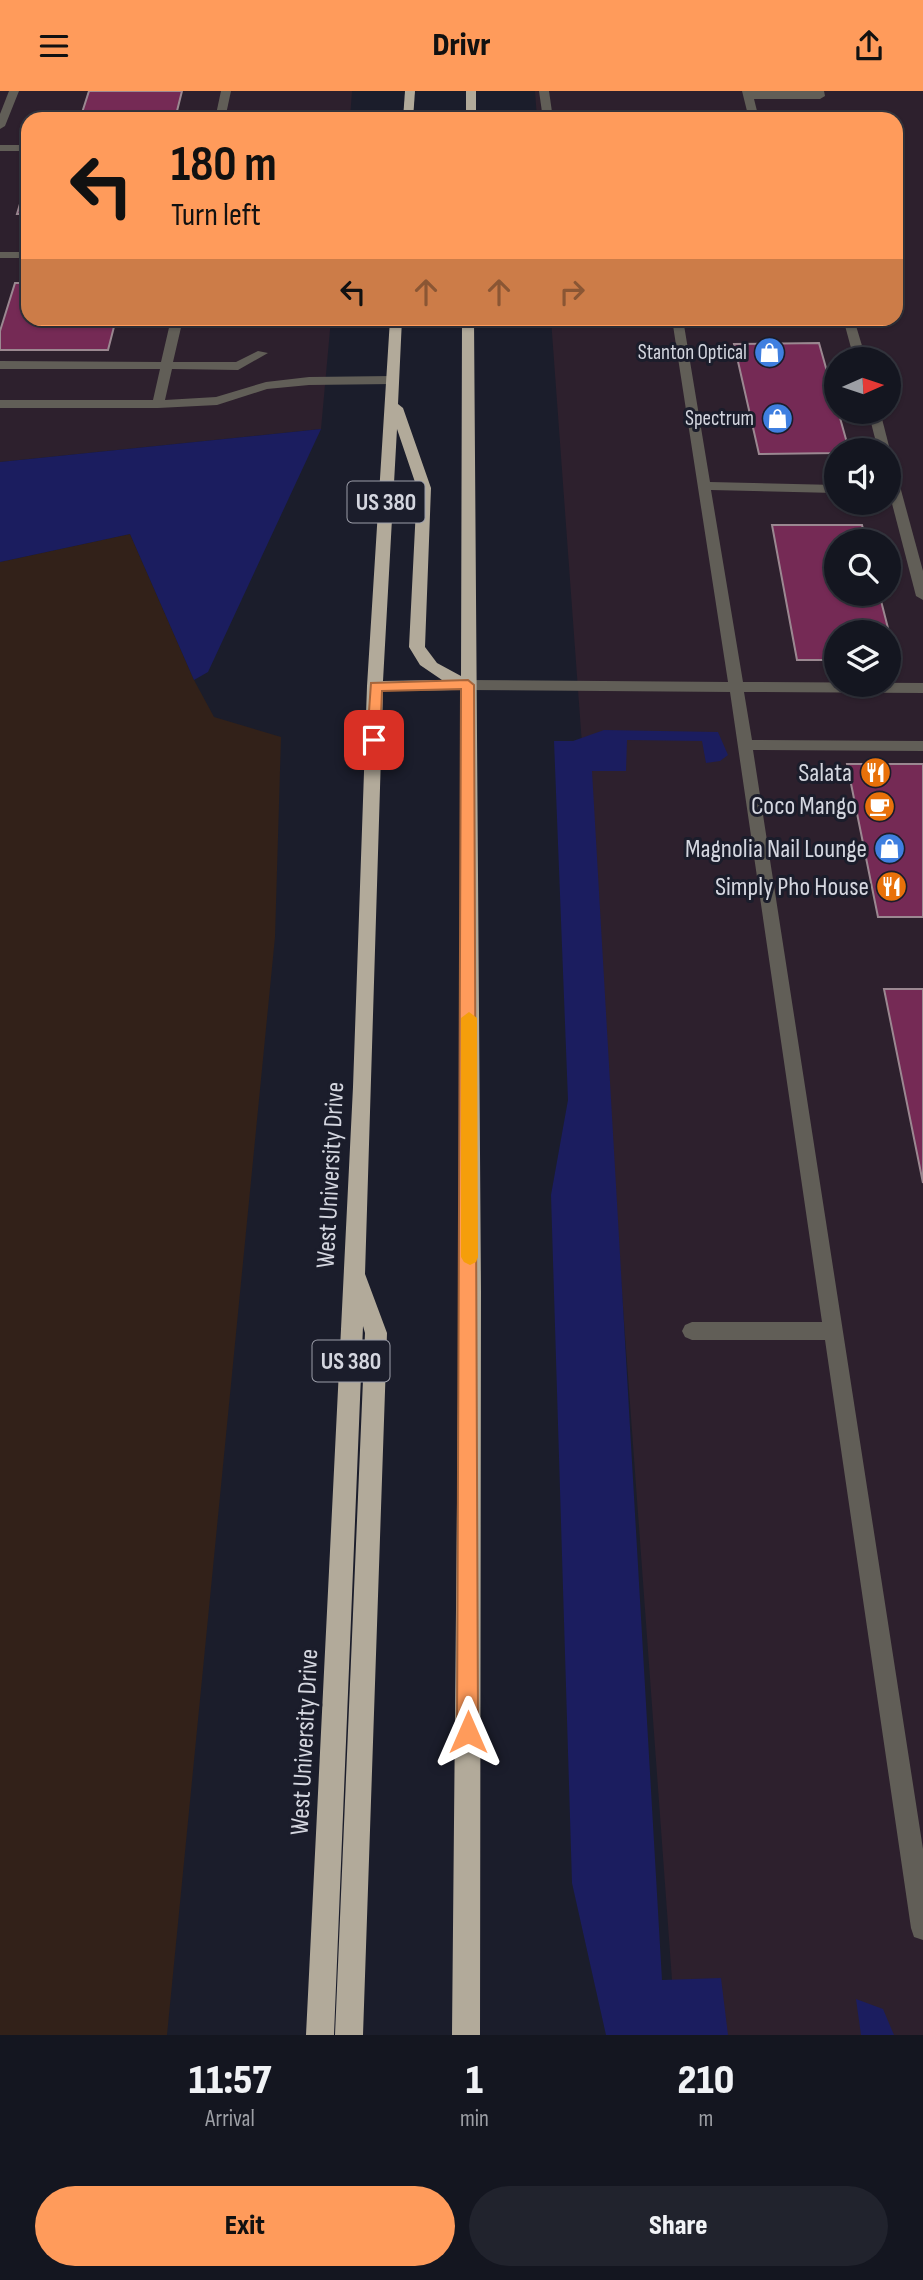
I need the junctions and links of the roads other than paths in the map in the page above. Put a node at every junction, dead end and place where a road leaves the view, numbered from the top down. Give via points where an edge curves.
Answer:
1 (13, 91) edge
2 (226, 91) edge
3 (410, 91) edge
4 (471, 91) edge
5 (544, 91) edge
6 (819, 91) edge
7 (747, 94) edge
8 (222, 112) edge
9 (408, 112) edge
10 (471, 112) edge
11 (547, 112) edge
12 (752, 112) edge
13 (0, 127) edge
14 (0, 148) edge
15 (21, 148) edge
16 (0, 255) edge
17 (21, 255) edge
18 (176, 326) edge
19 (396, 326) edge
20 (468, 326) edge
21 (678, 326) edge
22 (851, 326) edge
23 (857, 347) edge
24 (262, 353) dead end
25 (0, 365) edge
26 (167, 366) junction
27 (393, 380) junction
28 (393, 397) junction
29 (0, 404) edge
30 (158, 404) junction
31 (704, 486) junction
32 (824, 489) edge
33 (899, 515) edge
34 (923, 596) edge
35 (468, 685) junction
36 (375, 686) junction
37 (736, 686) junction
38 (923, 688) edge
39 (745, 745) junction
40 (923, 746) edge
41 (355, 1270) junction
42 (692, 1331) dead end
43 (833, 1332) junction
44 (923, 1929) edge
45 (320, 2035) edge
46 (349, 2035) edge
47 (466, 2035) edge

1 - 13 lane
2 - 8 lane
3 - 9 highway
4 - 10 highway
5 - 11 lane
6 - 7 lane via 820,96
7 - 12 lane
14 - 15 lane
16 - 17 lane
18 - 26 lane
19 - 27 highway, West University Drive / US 380
20 - 35 highway
21 - 31 lane
22 - 23 lane
24 - 26 lane via 238,366
25 - 26 lane
26 - 30 lane
27 - 28 highway, West University Drive / US 380
27 - 30 lane via 309,381 266,386 217,401
28 - 35 highway via 424,488 417,647 420,658 429,665
28 - 36 highway, West University Drive / US 380
29 - 30 lane
31 - 32 lane
31 - 37 lane
33 - 34 lane
35 - 36 highway
35 - 37 lane
35 - 47 highway
36 - 41 highway, West University Drive / US 380
37 - 38 lane
37 - 39 lane
39 - 40 lane
39 - 43 lane
41 - 45 highway, West University Drive / US 380
41 - 46 highway via 376,1333
42 - 43 lane
43 - 44 lane

